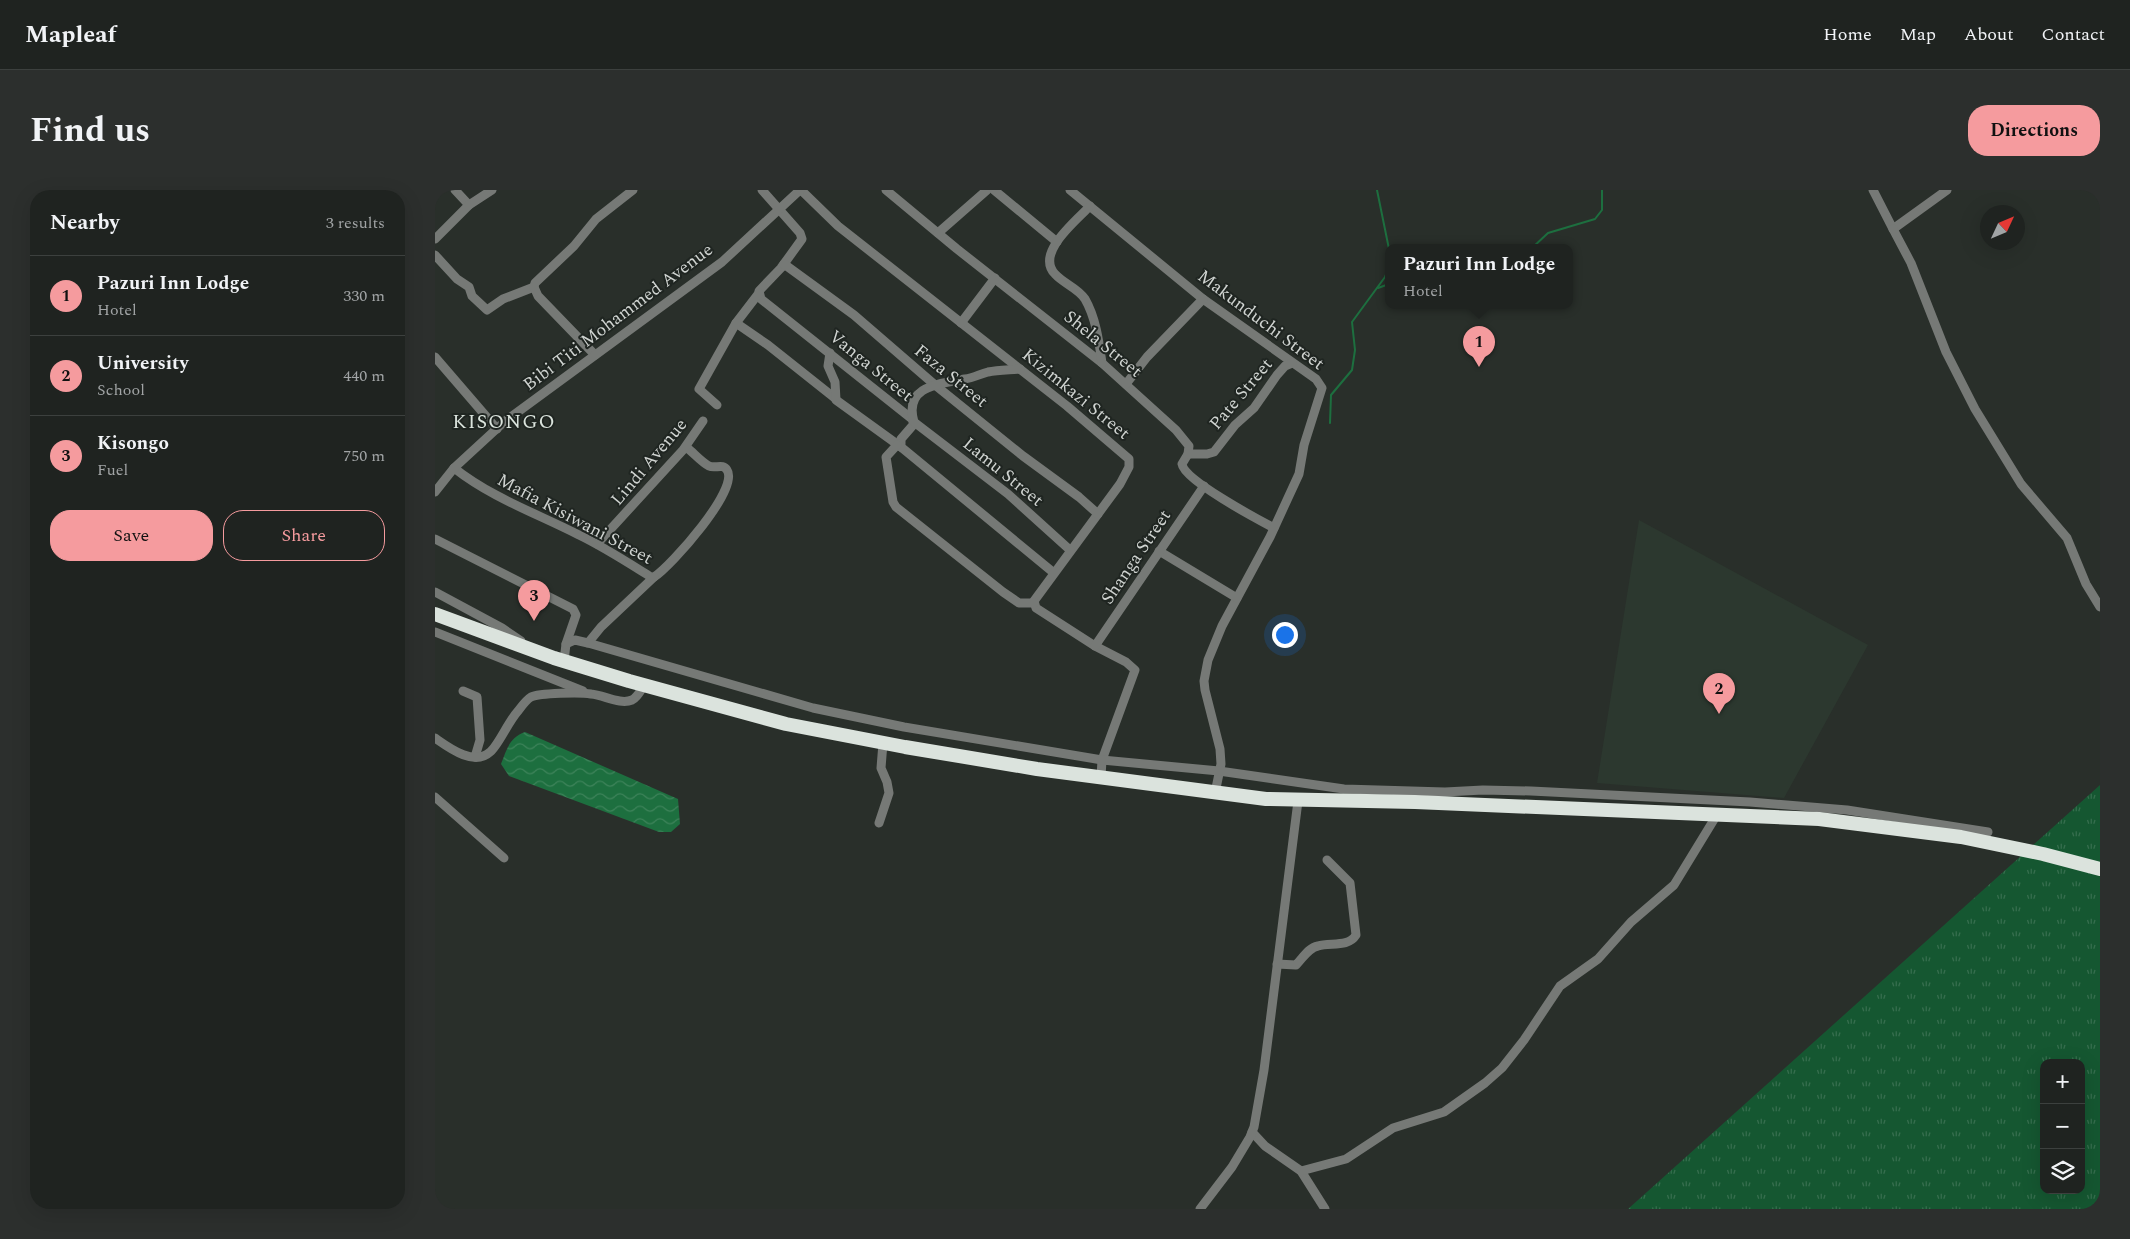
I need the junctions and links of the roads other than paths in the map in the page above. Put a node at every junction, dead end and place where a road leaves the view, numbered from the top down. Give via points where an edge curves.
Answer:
1 (455, 190) edge
2 (492, 190) edge
3 (633, 190) edge
4 (762, 190) edge
5 (800, 190) edge
6 (886, 190) edge
7 (987, 190) edge
8 (994, 190) edge
9 (1070, 190) edge
10 (1873, 190) edge
11 (1947, 190) edge
12 (469, 205) junction
13 (1090, 206) junction
14 (779, 211) junction
15 (1893, 229) junction
16 (938, 233) junction
17 (435, 238) edge
18 (1057, 242) junction
19 (435, 255) edge
20 (784, 264) junction
21 (995, 278) junction
22 (534, 287) junction
23 (759, 293) junction
24 (1203, 299) junction
25 (961, 323) junction
26 (736, 324) junction
27 (830, 353) junction
28 (595, 355) junction
29 (435, 357) edge
30 (1292, 362) junction
31 (1102, 363) junction
32 (1019, 369) junction
33 (1127, 384) junction
34 (935, 385) junction
35 (836, 399) junction
36 (717, 406) dead end
37 (703, 421) dead end
38 (914, 422) junction
39 (497, 429) junction
40 (899, 446) junction
41 (686, 447) junction
42 (1188, 454) junction
43 (454, 468) junction
44 (1203, 486) junction
45 (435, 492) edge
46 (1097, 514) junction
47 (1274, 528) junction
48 (435, 539) edge
49 (597, 544) junction
50 (1070, 550) junction
51 (1159, 551) junction
52 (1054, 573) junction
53 (654, 577) junction
54 (435, 592) edge
55 (1237, 598) junction
56 (1034, 603) junction
57 (2100, 608) edge
58 (435, 614) edge
59 (435, 632) edge
60 (588, 643) junction
61 (566, 644) junction
62 (1095, 646) junction
63 (538, 653) junction
64 (564, 661) junction
65 (644, 685) junction
66 (463, 691) dead end
67 (588, 693) junction
68 (435, 738) edge
69 (883, 743) junction
70 (475, 757) junction
71 (1102, 760) junction
72 (1219, 772) junction
73 (1101, 777) junction
74 (1215, 793) junction
75 (436, 800) edge
76 (1298, 801) junction
77 (1718, 813) junction
78 (879, 823) dead end
79 (1988, 832) dead end
80 (504, 858) dead end
81 (1327, 860) dead end
82 (2100, 869) edge
83 (1277, 964) junction
84 (1252, 1132) junction
85 (1301, 1171) junction
86 (1200, 1209) edge
87 (1325, 1209) edge

1 - 12 street
2 - 12 street
3 - 22 street via 596,219
4 - 14 street
5 - 14 street, Bibi Titi Mohammed Avenue
5 - 25 street, Kizimkazi Street via 838,226
6 - 16 street, Shela Street
7 - 16 street
8 - 18 street
9 - 13 street, Makunduchi Street
10 - 15 street
11 - 15 street
12 - 17 street
13 - 18 street
13 - 24 street, Makunduchi Street
14 - 20 street via 802,236
14 - 28 street, Bibi Titi Mohammed Avenue via 722,262
15 - 57 street via 1911,263 1946,352 1975,409 2021,484 2067,538
16 - 21 street, Shela Street
18 - 31 street via 1048,261 1051,269 1084,298 1097,332
19 - 22 street via 469,287 472,296 487,310 503,299
20 - 23 street
20 - 34 street, Faza Street via 854,315
21 - 25 street
21 - 31 street, Shela Street
22 - 28 street
23 - 26 street
23 - 27 street, Vanga Street via 761,298
24 - 30 street, Makunduchi Street
24 - 33 street via 1147,357
25 - 32 street, Kizimkazi Street
26 - 35 street
26 - 36 street via 698,390
27 - 35 street via 829,366 835,382
27 - 38 street, Vanga Street
28 - 39 street, Bibi Titi Mohammed Avenue
29 - 39 street
30 - 42 street, Pate Street via 1277,375 1254,408 1213,452
30 - 47 street, Makunduchi Street via 1316,379 1321,393 1308,429 1299,474
31 - 33 street, Shela Street
32 - 34 street via 988,372
32 - 46 street, Kizimkazi Street via 1129,459 1120,484
33 - 42 street, Shela Street via 1186,440
34 - 38 street via 915,398
34 - 46 street, Faza Street
35 - 40 street
37 - 41 street, Lindi Avenue
38 - 40 street, Vanga Street
38 - 50 street, Lamu Street via 1008,494
39 - 43 street, Bibi Titi Mohammed Avenue
40 - 52 street
40 - 56 street, Vanga Street via 886,457 896,507 1003,592 1019,603
41 - 49 street, Lindi Avenue
41 - 53 street, Mafia Kisiwani Street via 709,466 726,468 727,486 688,543
42 - 44 street, Shela Street via 1182,467
43 - 45 street, Bibi Titi Mohammed Avenue
43 - 49 street, Mafia Kisiwani Street via 481,487
44 - 47 street, Shela Street
44 - 51 street, Shanga Street
46 - 50 street, Kizimkazi Street
47 - 55 street, Makunduchi Street
48 - 61 street via 571,607 576,615
49 - 53 street, Mafia Kisiwani Street
50 - 52 street, Kizimkazi Street
51 - 55 street
51 - 62 street, Shanga Street
52 - 56 street, Kizimkazi Street
53 - 60 street
54 - 63 street via 502,628
55 - 72 street, Makunduchi Street via 1208,660 1204,681 1220,749
56 - 62 street via 1036,608
58 - 63 highway
59 - 67 street
60 - 61 street via 575,640
60 - 71 street via 813,708 904,728
61 - 64 street
62 - 71 street via 1126,662 1135,672
63 - 64 highway
64 - 65 highway
65 - 67 street via 636,698 626,701
65 - 69 highway via 786,724
66 - 70 street via 477,697 480,740
67 - 70 street via 531,697 509,720 490,753
68 - 70 street via 458,752
69 - 73 highway
69 - 78 street via 881,768 889,793
71 - 72 street
71 - 73 street
72 - 74 street, Makunduchi Street
72 - 79 street via 1344,789 1531,791 1750,802 1847,810
73 - 74 highway
74 - 76 highway
75 - 80 street
76 - 77 highway via 1377,800
76 - 83 street
77 - 82 highway via 1819,819 1961,837
77 - 85 street via 1674,885 1631,922 1598,959 1559,986 1524,1040 1502,1068 1485,1083 1444,1112 1393,1128 1346,1159
81 - 83 street via 1350,883 1356,935 1348,942 1309,950 1296,964
83 - 84 street via 1264,1070
84 - 85 street via 1265,1146
84 - 86 street via 1232,1167
85 - 87 street

